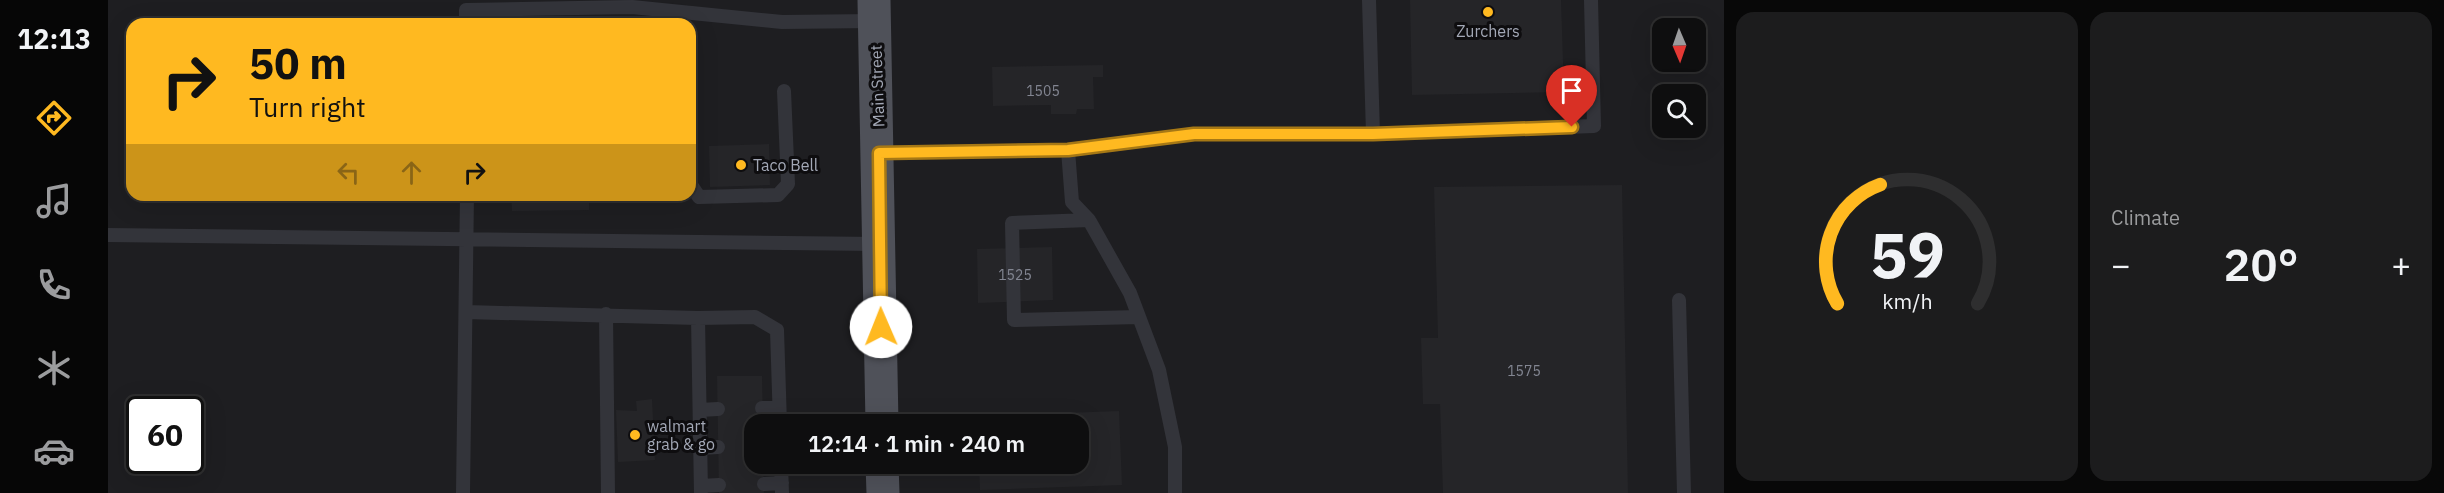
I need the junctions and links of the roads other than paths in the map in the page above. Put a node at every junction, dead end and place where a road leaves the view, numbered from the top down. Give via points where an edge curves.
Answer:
1 (1370, 0) edge
2 (1592, 0) edge
3 (874, 11) edge
4 (466, 18) edge
5 (784, 91) dead end
6 (1373, 134) junction
7 (1068, 150) junction
8 (879, 153) junction
9 (696, 192) edge
10 (467, 201) edge
11 (1089, 220) junction
12 (108, 235) edge
13 (468, 239) junction
14 (880, 244) junction
15 (1679, 300) dead end
16 (466, 312) junction
17 (606, 314) junction
18 (1139, 317) junction
19 (698, 318) junction
20 (762, 408) dead end
21 (779, 408) junction
22 (718, 409) dead end
23 (700, 410) junction
24 (779, 414) edge
25 (882, 414) edge
26 (718, 447) dead end
27 (700, 448) junction
28 (882, 474) edge
29 (764, 484) dead end
30 (719, 485) dead end
31 (782, 488) edge
32 (701, 490) edge
33 (463, 493) edge
34 (608, 493) edge
35 (883, 493) edge
36 (1176, 493) edge
37 (1684, 493) edge

1 - 6 lane
2 - 6 lane via 1594,126
3 - 4 lane via 782,22 632,7 466,10
3 - 8 main road, Main Street
5 - 9 lane via 788,184 778,195 699,197
6 - 7 lane via 1194,134
7 - 8 lane
7 - 11 lane via 1072,202
8 - 14 main road, Main Street
10 - 13 lane
11 - 18 lane
11 - 18 lane via 1012,223 1014,320
12 - 13 lane
13 - 14 lane
13 - 16 lane
14 - 25 main road, Main Street
15 - 37 lane
16 - 17 lane
16 - 33 lane
17 - 19 lane
17 - 34 lane
18 - 36 lane via 1160,370 1175,447
19 - 21 lane via 755,317 777,330
19 - 23 lane
20 - 21 lane
21 - 24 lane
22 - 23 lane
23 - 27 lane
26 - 27 lane
27 - 32 lane
28 - 35 main road
29 - 31 lane
30 - 32 lane

